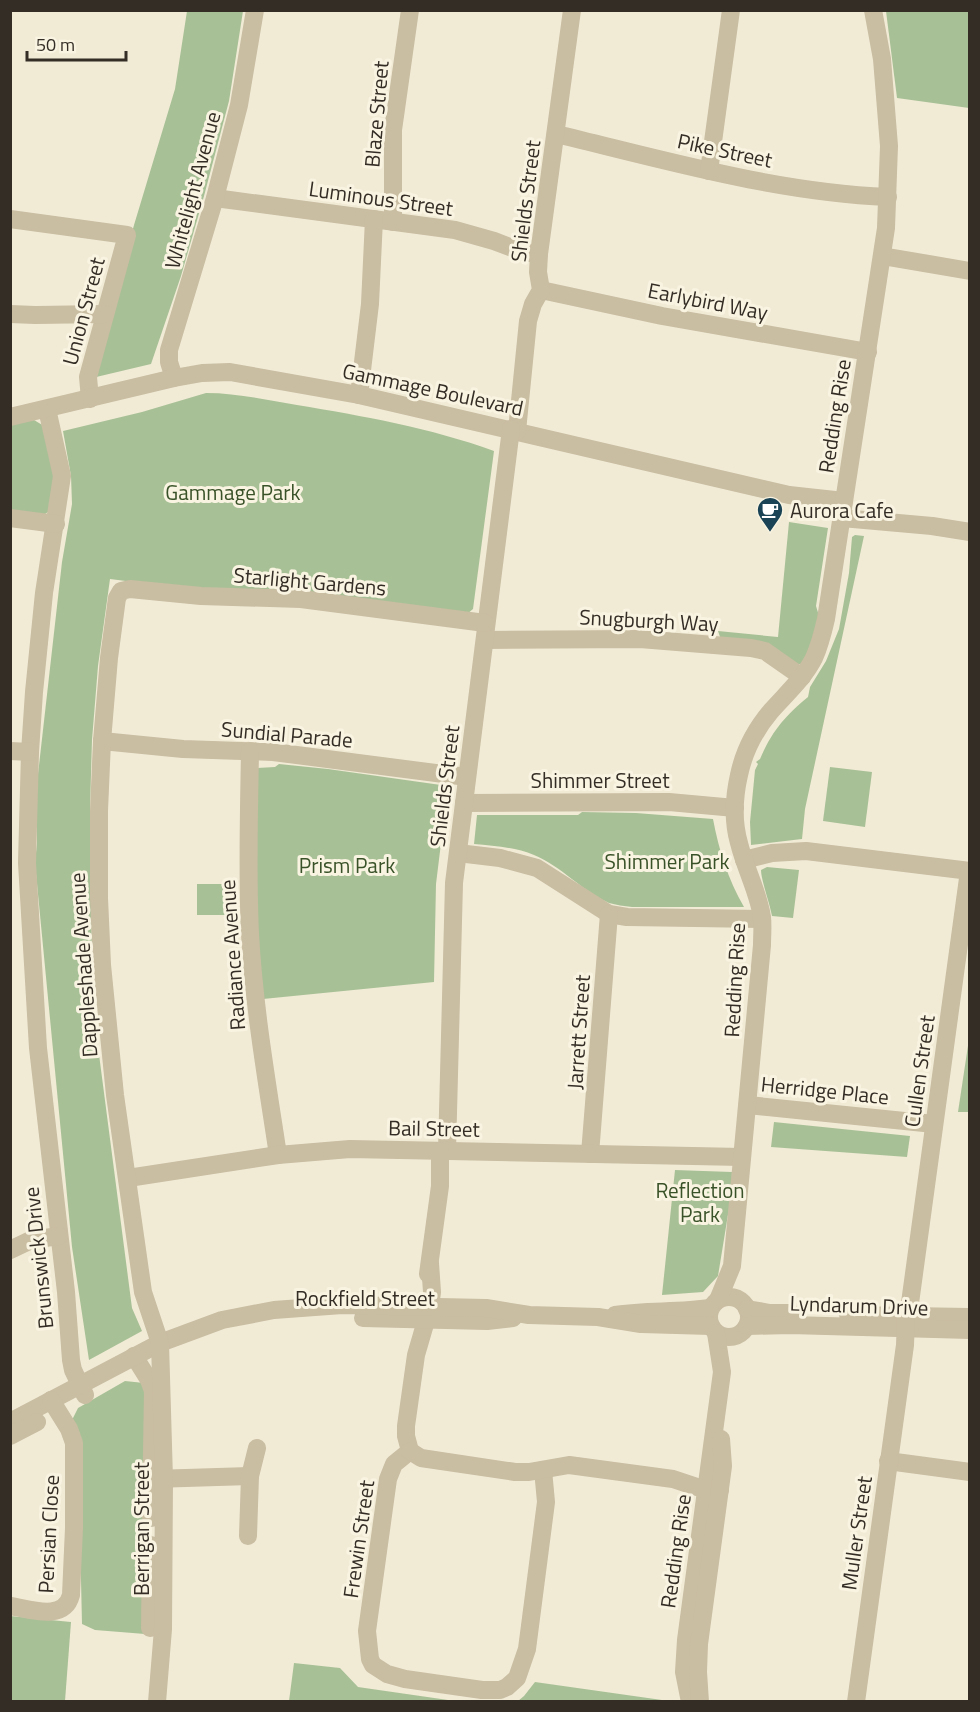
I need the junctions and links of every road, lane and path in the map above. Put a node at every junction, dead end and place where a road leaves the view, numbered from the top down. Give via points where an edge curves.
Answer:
1 (255, 10) edge
2 (410, 10) edge
3 (572, 10) edge
4 (730, 10) edge
5 (873, 10) edge
6 (556, 134) junction
7 (709, 171) junction
8 (888, 197) junction
9 (215, 198) junction
10 (10, 219) edge
11 (374, 219) junction
12 (393, 222) junction
13 (538, 254) junction
14 (882, 256) junction
15 (969, 271) edge
16 (541, 290) junction
17 (10, 314) edge
18 (105, 314) junction
19 (868, 352) junction
20 (174, 378) junction
21 (358, 395) junction
22 (90, 399) junction
23 (47, 409) junction
24 (10, 417) edge
25 (514, 430) junction
26 (843, 509) junction
27 (10, 518) edge
28 (56, 524) junction
29 (969, 532) edge
30 (130, 589) joint
31 (485, 632) junction
32 (802, 677) junction
33 (102, 741) junction
34 (10, 751) edge
35 (250, 751) junction
36 (30, 752) junction
37 (467, 777) junction
38 (464, 803) junction
39 (735, 808) junction
40 (458, 852) junction
41 (744, 860) junction
42 (19, 864) edge
43 (969, 871) edge
44 (609, 914) junction
45 (762, 919) junction
46 (748, 1105) junction
47 (934, 1124) junction
48 (444, 1151) junction
49 (590, 1154) junction
50 (278, 1155) junction
51 (742, 1157) junction
52 (128, 1178) junction
53 (59, 1236) junction
54 (10, 1250) edge
55 (732, 1266) junction
56 (424, 1313) junction
57 (714, 1317) junction
58 (969, 1317) edge
59 (744, 1318) junction
60 (908, 1323) junction
61 (969, 1330) edge
62 (159, 1350) junction
63 (136, 1361) junction
64 (722, 1372) junction
65 (83, 1390) junction
66 (55, 1405) junction
67 (10, 1422) edge
68 (10, 1436) edge
69 (257, 1448) dead end
70 (410, 1451) junction
71 (888, 1461) junction
72 (543, 1470) junction
73 (969, 1472) edge
74 (250, 1476) junction
75 (157, 1479) junction
76 (714, 1484) junction
77 (248, 1536) dead end
78 (10, 1606) edge
79 (157, 1701) edge
80 (690, 1701) edge
81 (700, 1701) edge
82 (856, 1701) edge

1 - 9 street, Whitelight Avenue via 239,105
2 - 12 street, Blaze Street via 393,130
3 - 6 street, Shields Street
4 - 7 street
5 - 8 street, Redding Rise via 886,99
6 - 7 street, Pike Street
6 - 13 street, Shields Street
7 - 8 street, Pike Street via 798,188
8 - 14 street, Redding Rise
9 - 11 street, Luminous Street
9 - 20 street, Whitelight Avenue via 169,350
10 - 18 street, Union Street via 127,236
11 - 12 street, Luminous Street
11 - 21 street via 370,304
12 - 13 street, Luminous Street via 454,230
13 - 16 street, Shields Street
14 - 15 street
14 - 19 street, Redding Rise
16 - 19 street, Earlybird Way
16 - 25 street, Shields Street via 528,321
17 - 18 street
18 - 22 street, Union Street via 88,377
19 - 26 street, Redding Rise
20 - 21 street, Gammage Boulevard via 230,372
20 - 22 street, Gammage Boulevard
21 - 25 street, Gammage Boulevard
22 - 23 street, Gammage Boulevard
23 - 24 street, Gammage Boulevard
23 - 28 street, Brunswick Drive via 61,468
25 - 26 street, Gammage Boulevard
25 - 31 street, Shields Street
26 - 29 street, Gammage Boulevard
26 - 32 street, Redding Rise via 820,641
27 - 28 street
28 - 36 street, Brunswick Drive via 38,650
30 - 31 street, Starlight Gardens via 301,599
30 - 33 street, Dappleshade Avenue via 121,591 116,603
31 - 32 street, Snugburgh Way via 751,648 765,651
31 - 37 street, Shields Street
32 - 39 street, Redding Rise via 750,742 739,774
33 - 35 street, Sundial Parade via 183,750
33 - 52 street, Dappleshade Avenue via 102,965
34 - 36 street
35 - 37 street, Sundial Parade
35 - 50 street, Radiance Avenue via 250,934
36 - 42 street, Brunswick Drive
37 - 38 street, Shields Street
38 - 39 street, Shimmer Street via 669,802
38 - 40 street, Shields Street
39 - 41 street, Redding Rise
40 - 44 street via 537,868
40 - 48 street, Shields Street
41 - 43 street via 772,852 806,851
41 - 45 street, Redding Rise
42 - 53 street, Brunswick Drive
43 - 47 street, Cullen Street
44 - 45 street
44 - 49 street, Jarrett Street
45 - 46 street, Redding Rise
46 - 47 street, Herridge Place
46 - 51 street, Redding Rise
47 - 60 street, Cullen Street
48 - 49 street, Bail Street
48 - 50 street, Bail Street via 350,1149
48 - 56 street, Shields Street via 430,1263 432,1292
49 - 51 street, Bail Street
50 - 52 street, Bail Street
51 - 55 street, Redding Rise
52 - 62 street, Dappleshade Avenue via 143,1292
53 - 54 street via 31,1240
53 - 65 street, Brunswick Drive via 70,1360
55 - 57 street, Redding Rise
55 - 59 street, Redding Rise
56 - 57 street, Rockfield Street via 487,1321 529,1316 598,1317 642,1311
56 - 62 street, Rockfield Street via 267,1323
56 - 70 street via 406,1426
57 - 59 street, Rockfield Street via 728,1337
57 - 59 street, Rockfield Street via 730,1297
57 - 64 street, Redding Rise
58 - 60 street, Lyndarum Drive
59 - 60 street, Lyndarum Drive via 770,1313
59 - 64 street, Redding Rise
60 - 61 street, Lyndarum Drive
60 - 71 street, Muller Street
62 - 63 street, Rockfield Street
62 - 75 street, Berrigan Street
63 - 65 street, Rockfield Street
63 - 75 street, Berrigan Street via 153,1390
64 - 76 street, Redding Rise via 718,1407 723,1466
65 - 66 street, Rockfield Street
66 - 67 street, Rockfield Street
66 - 68 street, Rockfield Street
66 - 78 street, Persian Close via 74,1443 69,1603 56,1612
69 - 74 street
70 - 72 street via 434,1461 515,1472
70 - 72 street, Frewin Street via 394,1464 388,1479 367,1631 370,1659 387,1674 482,1690 505,1698 521,1692 528,1675 527,1649 546,1502
71 - 73 street
71 - 82 street, Muller Street
72 - 76 street via 569,1465
74 - 75 street
74 - 77 street
75 - 79 street, Berrigan Street
76 - 80 street, Redding Rise via 686,1640 684,1672
76 - 81 street, Redding Rise via 699,1644

